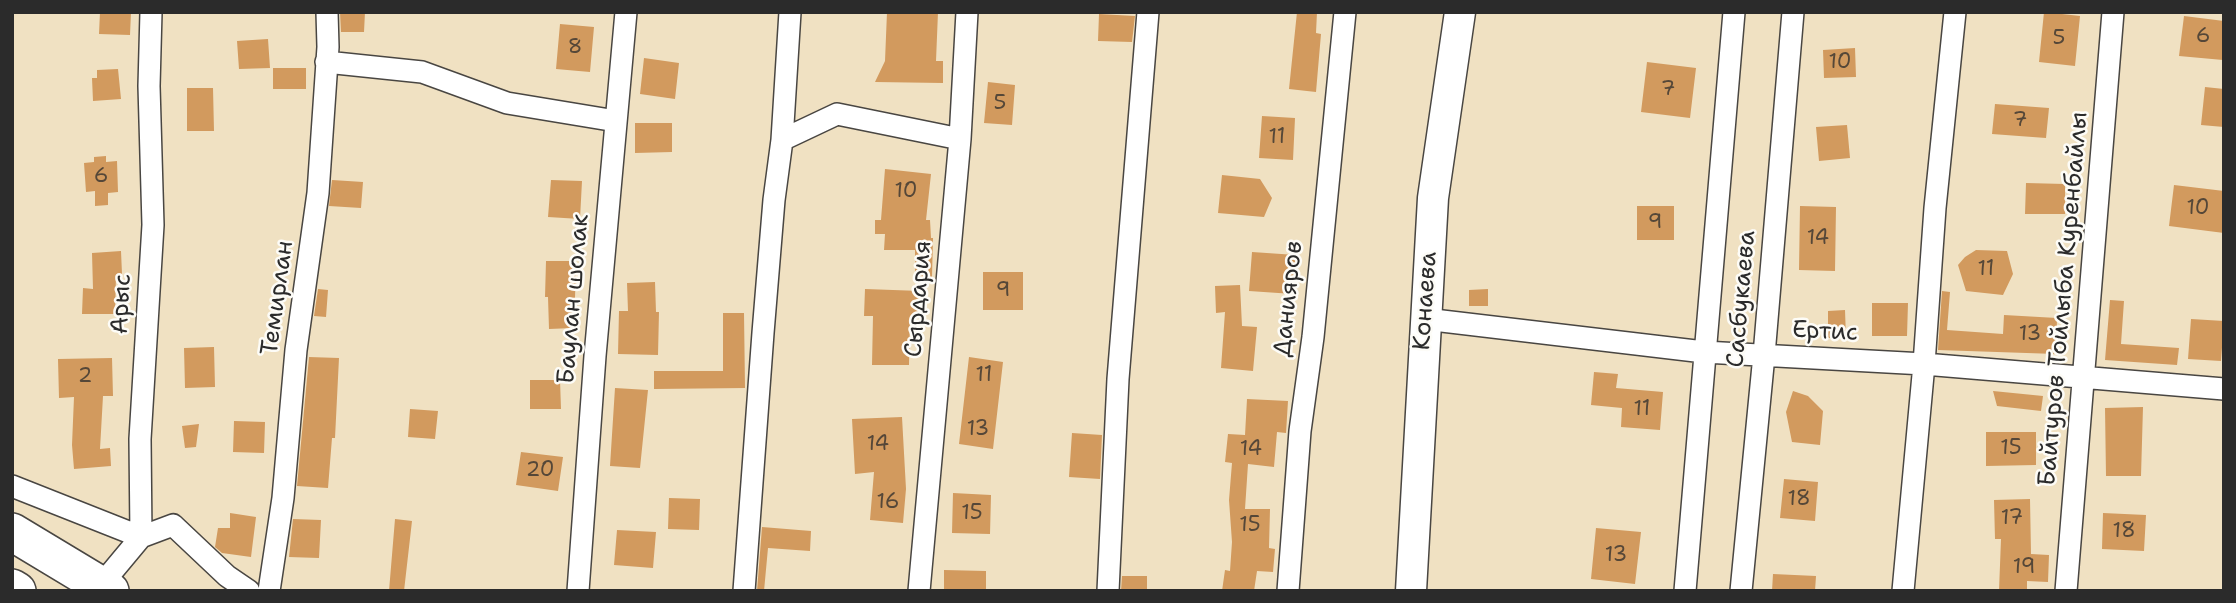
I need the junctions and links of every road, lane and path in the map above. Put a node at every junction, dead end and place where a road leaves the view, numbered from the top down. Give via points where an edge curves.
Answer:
1 (151, 12) edge
2 (327, 12) edge
3 (626, 12) edge
4 (790, 12) edge
5 (967, 12) edge
6 (1148, 12) edge
7 (1345, 12) edge
8 (1460, 12) edge
9 (1734, 12) edge
10 (1793, 12) edge
11 (1955, 12) edge
12 (2113, 12) edge
13 (326, 62) junction
14 (616, 121) junction
15 (960, 139) junction
16 (782, 140) junction
17 (1424, 318) junction
18 (1704, 352) junction
19 (1764, 355) junction
20 (1924, 364) junction
21 (2085, 379) junction
22 (2224, 389) edge
23 (12, 486) edge
24 (12, 532) edge
25 (141, 537) junction
26 (12, 588) edge
27 (106, 588) edge
28 (17, 591) edge
29 (249, 591) edge
30 (269, 591) edge
31 (578, 591) edge
32 (744, 591) edge
33 (919, 591) edge
34 (1108, 591) edge
35 (1288, 591) edge
36 (1410, 591) edge
37 (1685, 591) edge
38 (1741, 591) edge
39 (1903, 591) edge
40 (2066, 591) edge

1 - 25 street, Арыс via 153,225 140,439
2 - 13 street, Темирлан
3 - 14 street, Баулан шолак
4 - 16 street
5 - 15 street, Сырдария
6 - 34 street via 1118,379
7 - 35 street, Данияров via 1300,432
8 - 17 main road, Конаева via 1433,198
9 - 18 street, Сасбукаева
10 - 19 street, Сасбукаева
11 - 20 street
12 - 21 street, Байтуров Тойлыба Куренбайлы
13 - 14 street via 422,72 507,103
13 - 30 street, Темирлан via 318,193
14 - 31 street, Баулан шолак
15 - 16 street via 837,114
15 - 33 street, Сырдария
16 - 32 street via 762,333
17 - 18 street, Ертис
17 - 36 main road, Конаева
18 - 19 street, Ертис
18 - 37 street, Сасбукаева
19 - 20 street, Ертис
19 - 38 street, Сасбукаева
20 - 21 street, Ертис
20 - 39 street
21 - 22 street, Ертис
21 - 40 street, Байтуров Тойлыба Куренбайлы
23 - 25 street
24 - 27 highway
25 - 27 street
25 - 29 street via 173,525
26 - 28 highway

